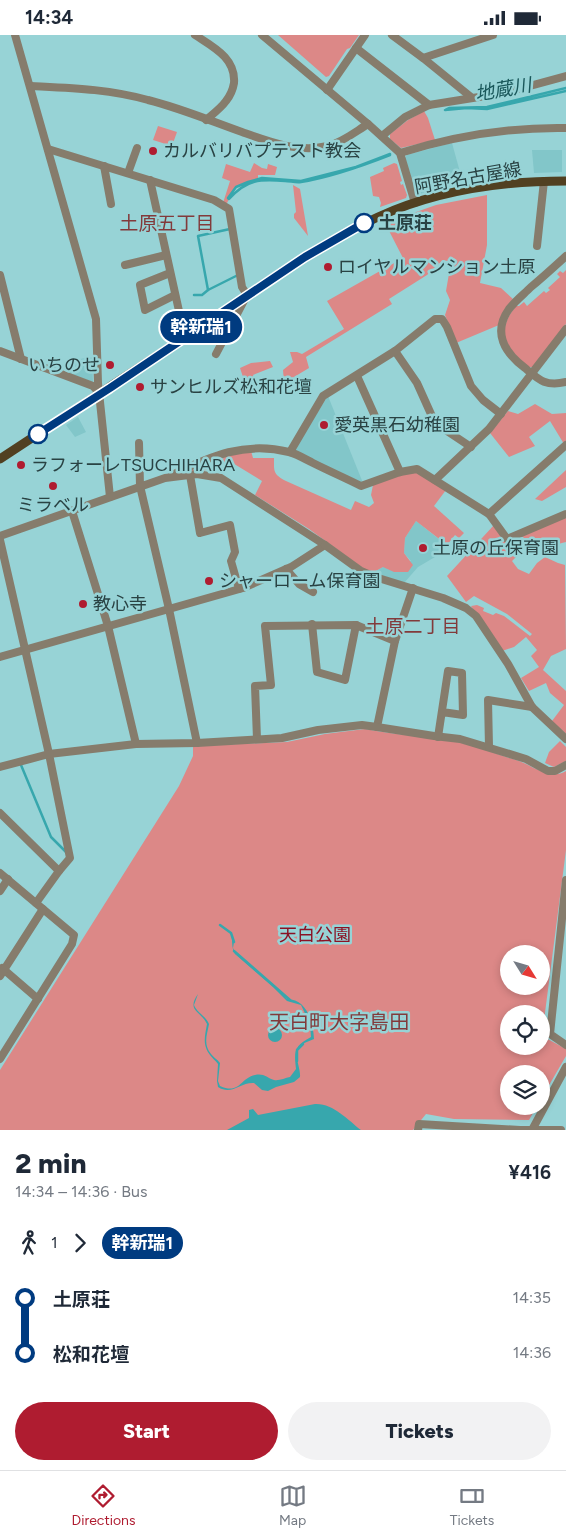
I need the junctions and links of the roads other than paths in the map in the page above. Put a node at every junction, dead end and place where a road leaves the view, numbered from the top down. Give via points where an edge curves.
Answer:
1 (16, 35) edge
2 (195, 35) edge
3 (365, 35) edge
4 (392, 35) edge
5 (493, 35) edge
6 (266, 36) edge
7 (356, 48) junction
8 (423, 58) junction
9 (566, 76) edge
10 (31, 87) junction
11 (327, 90) junction
12 (471, 97) junction
13 (429, 105) junction
14 (206, 120) junction
15 (368, 124) junction
16 (566, 128) edge
17 (382, 136) junction
18 (137, 148) dead end
19 (48, 149) junction
20 (400, 153) junction
21 (104, 166) junction
22 (128, 173) junction
23 (150, 180) junction
24 (544, 181) junction
25 (566, 181) edge
26 (415, 203) junction
27 (111, 204) dead end
28 (537, 246) dead end
29 (166, 255) junction
30 (566, 256) edge
31 (124, 265) dead end
32 (170, 273) junction
33 (0, 275) edge
34 (175, 295) junction
35 (247, 295) junction
36 (566, 329) edge
37 (184, 338) junction
38 (0, 351) edge
39 (395, 351) junction
40 (216, 354) dead end
41 (21, 359) junction
42 (531, 374) junction
43 (357, 375) junction
44 (566, 382) edge
45 (100, 394) junction
46 (501, 414) junction
47 (139, 443) dead end
48 (566, 445) edge
49 (471, 447) junction
50 (290, 452) junction
51 (0, 459) edge
52 (400, 472) junction
53 (190, 475) junction
54 (165, 478) junction
55 (435, 480) junction
56 (140, 486) junction
57 (110, 497) junction
58 (72, 511) junction
59 (489, 514) junction
60 (566, 514) edge
61 (0, 538) edge
62 (324, 545) junction
63 (286, 569) junction
64 (239, 589) junction
65 (413, 589) junction
66 (313, 592) dead end
67 (169, 609) junction
68 (312, 624) junction
69 (356, 625) junction
70 (108, 626) junction
71 (395, 641) junction
72 (25, 649) junction
73 (0, 657) edge
74 (532, 707) junction
75 (442, 712) junction
76 (377, 727) junction
77 (438, 737) junction
78 (257, 739) junction
79 (566, 739) edge
80 (197, 743) junction
81 (136, 744) junction
82 (489, 747) junction
83 (49, 754) junction
84 (566, 765) edge
85 (0, 767) edge
86 (0, 813) edge
87 (59, 871) junction
88 (0, 873) edge
89 (8, 879) junction
90 (566, 882) edge
91 (0, 891) edge
92 (36, 903) junction
93 (43, 909) junction
94 (1, 971) edge
95 (38, 999) junction
96 (566, 1045) edge
97 (0, 1059) edge
98 (566, 1067) edge
99 (532, 1129) edge
100 (418, 1130) edge
101 (562, 1130) edge

1 - 10 street
2 - 14 street via 222,54 230,63 234,76 227,100
3 - 7 street
4 - 8 street
5 - 8 street
6 - 11 street
7 - 11 street
7 - 13 street
8 - 12 street
9 - 12 street via 504,93
10 - 14 street via 123,93
10 - 19 street
11 - 15 street
12 - 13 street
13 - 17 street via 405,117
14 - 15 street via 298,149 329,146
15 - 17 street
16 - 20 street via 496,131 433,142
17 - 20 street
18 - 22 street
19 - 21 street
19 - 45 street via 96,319
20 - 26 street
21 - 22 street
21 - 27 street
22 - 23 street
23 - 29 street
23 - 35 street via 214,200 229,209 242,287
24 - 25 main road, 阿野名古屋線
24 - 26 main road, 阿野名古屋線 via 440,195
24 - 28 street
26 - 35 main road, 阿野名古屋線 via 343,234
29 - 31 street
29 - 32 street
30 - 42 street via 513,304 502,323 502,338 507,351
32 - 34 street
32 - 34 street via 140,285 145,310
33 - 41 street
34 - 37 street
35 - 37 main road, 阿野名古屋線
35 - 40 street
36 - 42 street
37 - 45 main road, 阿野名古屋線
38 - 41 street
39 - 43 street
39 - 46 street via 435,319 442,319 471,386
39 - 49 street via 417,383 435,423
41 - 45 street via 94,386
42 - 44 street via 547,383
42 - 46 street
43 - 50 street via 323,396
43 - 52 street
45 - 51 main road, 阿野名古屋線
45 - 57 street
46 - 49 street
47 - 56 street
48 - 59 street
49 - 55 street
50 - 52 street via 361,486
50 - 54 street via 237,449 206,458
52 - 55 street via 418,469
53 - 54 street
53 - 62 street via 197,473 222,478
53 - 64 street via 200,533 230,525 235,552 231,561
54 - 56 street
55 - 59 street
56 - 57 street
56 - 67 street
57 - 58 street
58 - 61 street
58 - 70 street
59 - 60 street via 507,539
61 - 72 street
62 - 63 street
62 - 65 street via 361,571
63 - 64 street
63 - 66 street via 299,584
64 - 67 street
65 - 71 street
65 - 74 street via 443,598 476,616
67 - 70 street
67 - 80 street
68 - 69 street
68 - 69 street via 317,672 345,680
68 - 78 street via 264,626 271,685 255,686
69 - 71 street
70 - 72 street
70 - 81 street
71 - 76 street
72 - 73 street
72 - 83 street
74 - 79 street
74 - 82 street via 488,700
75 - 75 street via 448,671 462,673 463,715
75 - 77 street
76 - 77 street
76 - 78 street via 362,725
77 - 82 street
78 - 80 street
80 - 81 street
81 - 83 street
82 - 84 street via 526,759 548,771
83 - 85 street
83 - 87 street via 70,858
86 - 87 street
87 - 92 street
88 - 89 street
89 - 91 street
89 - 92 street
90 - 96 street via 550,1034
92 - 93 street
93 - 94 street
93 - 95 street via 74,935 74,942
94 - 95 street
95 - 97 street
98 - 99 street
99 - 100 street via 419,1125
99 - 101 street

